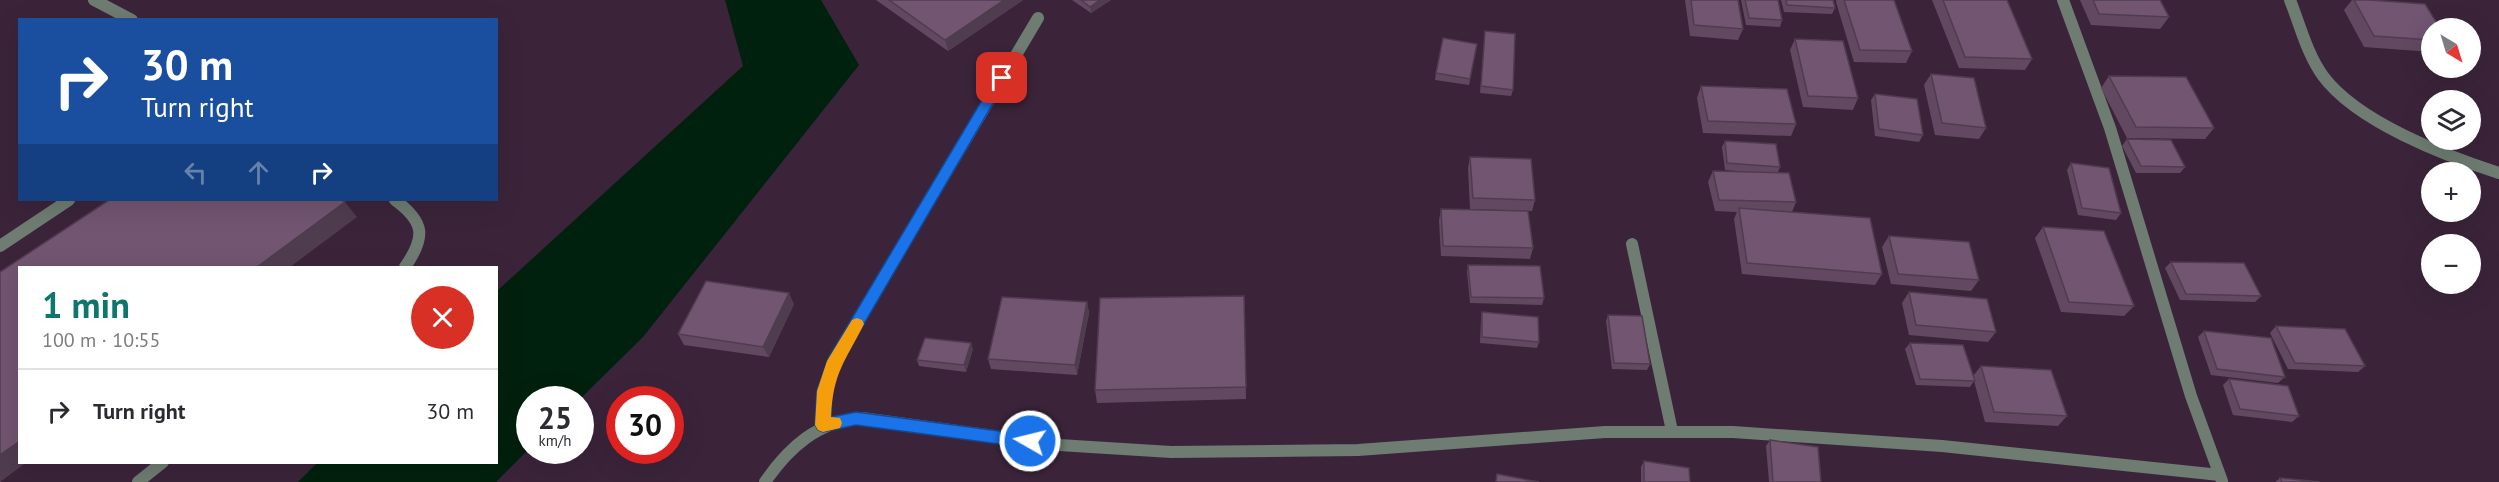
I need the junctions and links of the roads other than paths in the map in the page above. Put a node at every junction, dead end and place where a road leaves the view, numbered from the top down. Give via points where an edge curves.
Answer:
1 (94, 0) edge
2 (2063, 0) edge
3 (2290, 0) edge
4 (128, 18) edge
5 (1038, 18) dead end
6 (2499, 173) edge
7 (68, 201) edge
8 (396, 201) edge
9 (1632, 244) dead end
10 (0, 246) edge
11 (406, 266) edge
12 (823, 425) junction
13 (1671, 431) junction
14 (160, 464) edge
15 (2222, 479) edge
16 (138, 482) edge
17 (765, 482) edge

1 - 4 street
2 - 15 street via 2110,128 2191,396
3 - 6 street via 2323,76 2334,89 2430,148
5 - 12 street via 834,361 825,391
7 - 10 street
8 - 11 street via 418,219 422,233 416,254
9 - 13 street
12 - 13 street via 856,418 1131,450 1278,452 1396,449
12 - 17 street via 800,441
13 - 15 street via 1934,446
14 - 16 street

